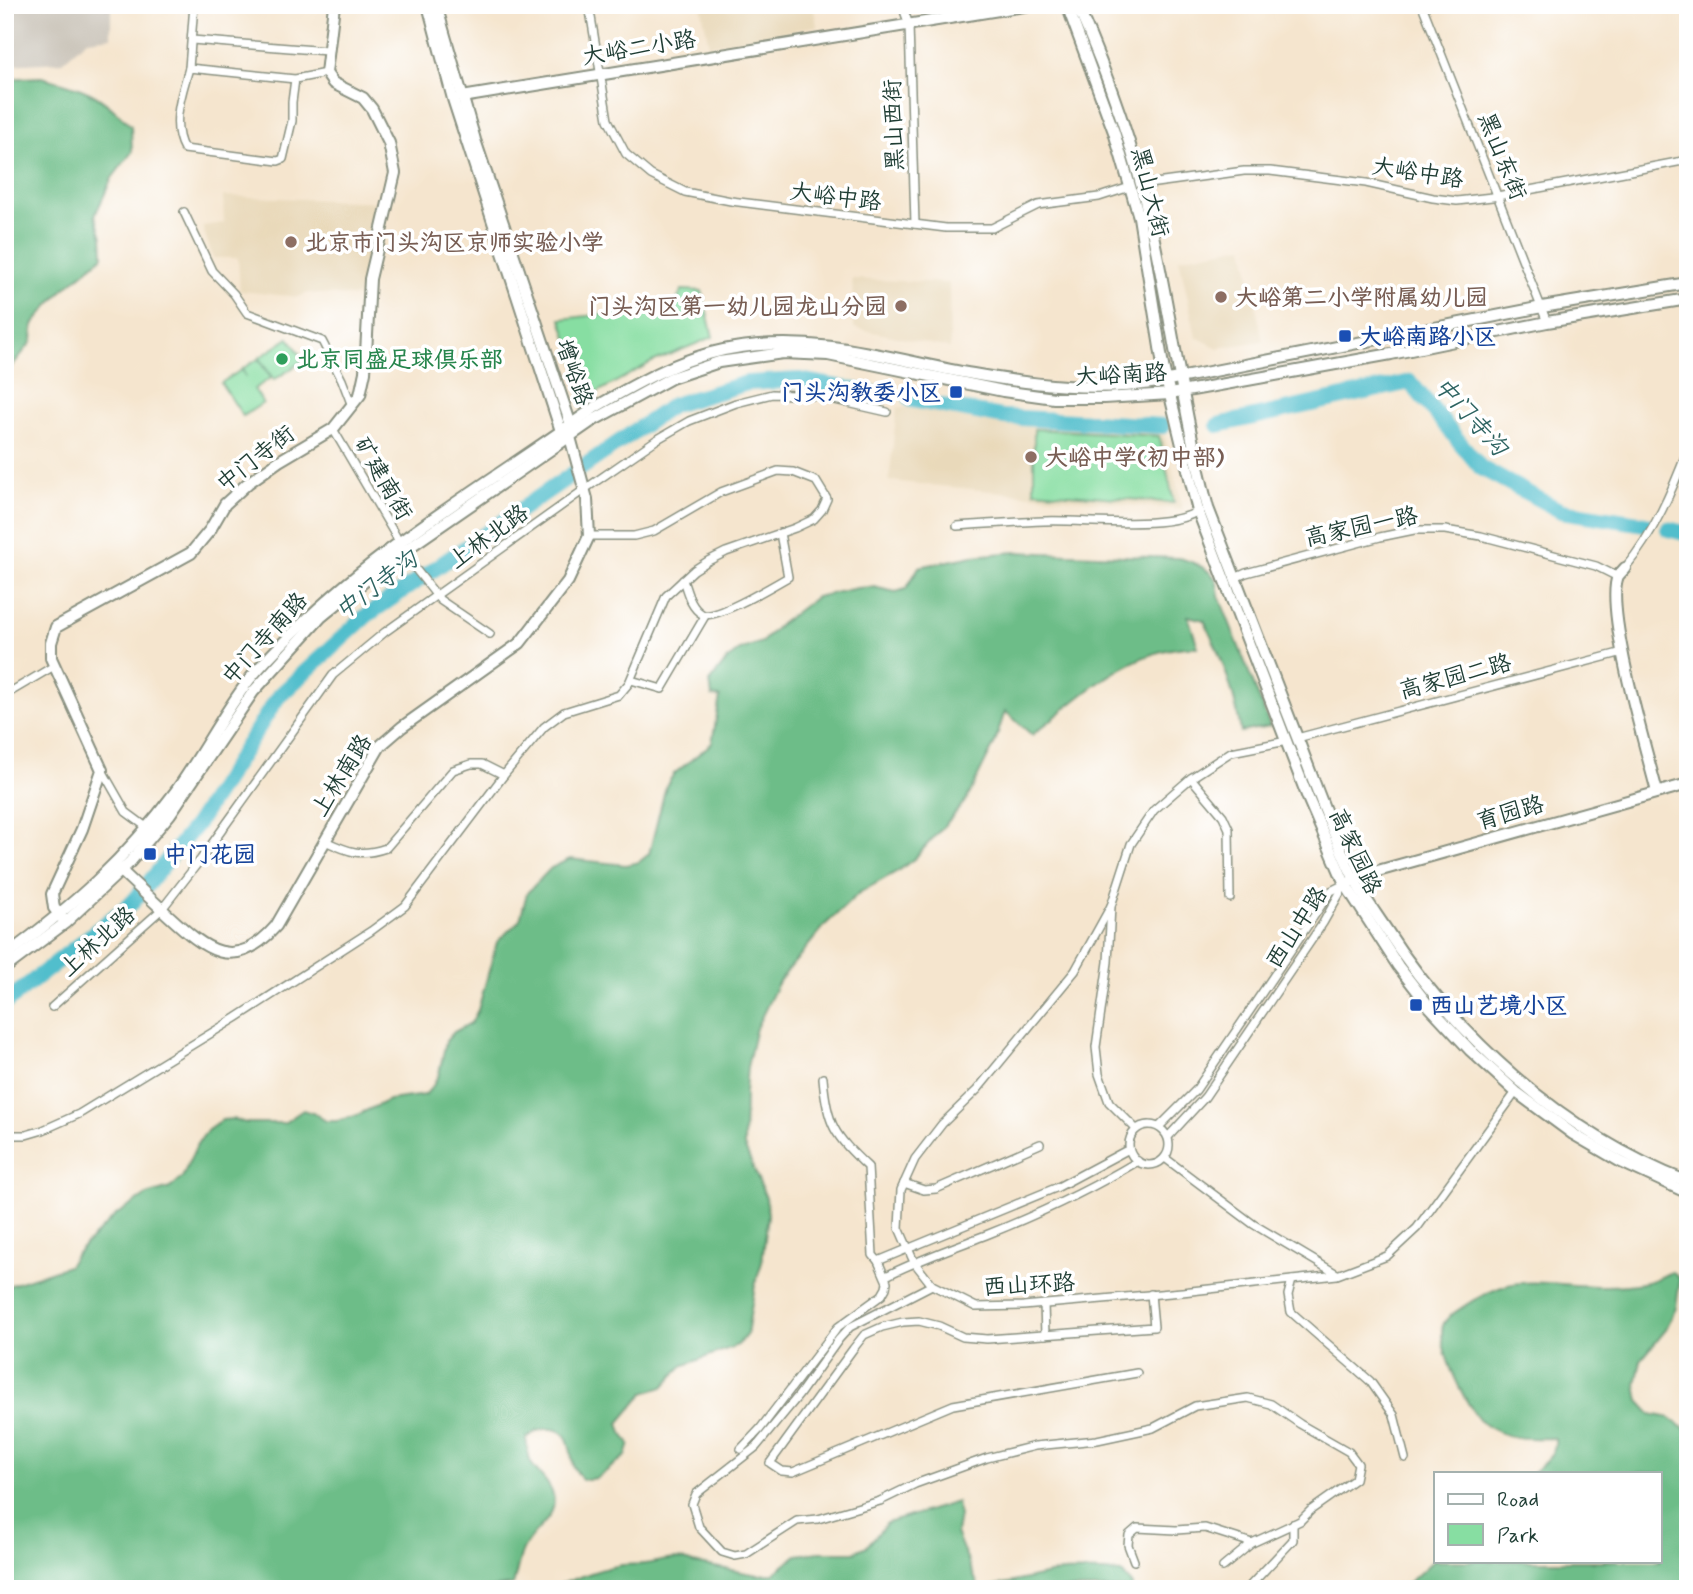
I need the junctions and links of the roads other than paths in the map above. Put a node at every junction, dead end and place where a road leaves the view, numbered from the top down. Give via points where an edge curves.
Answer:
1 (194, 5) edge
2 (334, 5) edge
3 (428, 5) edge
4 (436, 5) edge
5 (589, 5) edge
6 (902, 5) edge
7 (1030, 5) edge
8 (1067, 5) edge
9 (1077, 5) edge
10 (1422, 5) edge
11 (909, 25) junction
12 (191, 40) junction
13 (327, 51) junction
14 (189, 68) junction
15 (326, 73) junction
16 (599, 75) junction
17 (295, 79) junction
18 (462, 97) junction
19 (1688, 160) edge
20 (1135, 186) junction
21 (1499, 196) junction
22 (184, 212) dead end
23 (915, 225) junction
24 (1688, 283) edge
25 (1688, 299) edge
26 (1542, 307) junction
27 (1547, 322) junction
28 (1180, 378) junction
29 (1167, 380) junction
30 (1182, 393) junction
31 (1170, 394) junction
32 (352, 406) junction
33 (887, 412) dead end
34 (571, 425) junction
35 (333, 429) junction
36 (566, 434) junction
37 (1688, 449) edge
38 (583, 484) junction
39 (1198, 511) junction
40 (957, 526) dead end
41 (780, 533) junction
42 (589, 536) junction
43 (401, 547) junction
44 (1621, 572) junction
45 (1235, 578) junction
46 (684, 580) junction
47 (437, 596) junction
48 (705, 616) junction
49 (490, 634) dead end
50 (1623, 652) junction
51 (54, 666) junction
52 (631, 680) junction
53 (5, 695) edge
54 (1292, 740) junction
55 (102, 770) junction
56 (504, 775) junction
57 (1191, 778) junction
58 (1688, 784) edge
59 (1657, 792) junction
60 (152, 830) junction
61 (325, 841) junction
62 (118, 868) junction
63 (1350, 882) junction
64 (1230, 898) dead end
65 (1111, 906) junction
66 (162, 909) junction
67 (62, 920) junction
68 (5, 956) edge
69 (5, 968) edge
70 (51, 1007) dead end
71 (823, 1078) dead end
72 (1516, 1092) junction
73 (1159, 1127) junction
74 (1136, 1129) junction
75 (5, 1135) edge
76 (1168, 1137) junction
77 (1040, 1144) dead end
78 (1129, 1149) junction
79 (1165, 1158) junction
80 (1138, 1161) junction
81 (1688, 1182) edge
82 (904, 1183) junction
83 (1688, 1193) edge
84 (908, 1248) junction
85 (878, 1261) junction
86 (914, 1262) junction
87 (1337, 1275) junction
88 (886, 1276) junction
89 (1292, 1280) junction
90 (932, 1285) junction
91 (1151, 1294) junction
92 (1044, 1304) junction
93 (1045, 1335) junction
94 (1137, 1373) dead end
95 (741, 1449) dead end
96 (1405, 1458) dead end
97 (1293, 1524) junction
98 (1252, 1543) junction
99 (1134, 1561) dead end
100 (1223, 1567) dead end
101 (1247, 1589) edge

1 - 12 street
2 - 13 main road
3 - 36 main road, 增峪路 via 453,99
4 - 18 main road, 增峪路
5 - 16 street, 大峪中路
6 - 11 street, 黑山西街
7 - 11 main road, 大峪二小路
8 - 20 main road, 黑山大街
9 - 20 main road, 黑山大街 via 1106,74
10 - 21 street, 黑山东街
11 - 16 main road, 大峪二小路
11 - 23 street, 黑山西街
12 - 13 street
12 - 14 street
13 - 15 main road
14 - 17 street
14 - 17 street via 177,121 184,149 278,161 283,159 292,121
15 - 17 street
15 - 32 main road, 中门寺街 via 333,83 363,98 372,109 389,143 396,173 370,279 365,372 360,395
16 - 18 main road, 大峪二小路
16 - 23 street, 大峪中路 via 608,120 626,154 651,175 685,192
18 - 34 main road, 增峪路
19 - 21 street, 大峪中路
20 - 21 street, 大峪中路 via 1270,171 1457,201
20 - 23 street, 大峪中路 via 1038,205 992,228
20 - 28 main road, 黑山大街 via 1156,251
20 - 29 main road, 黑山大街
21 - 26 street, 黑山东街
22 - 32 street, 矿建南街 via 212,271 247,313 322,341
24 - 26 main road, 大峪南路
25 - 27 main road, 大峪南路
26 - 27 street, 黑山东街
26 - 28 main road, 大峪南路
27 - 30 main road, 大峪南路
28 - 29 main road, 大峪南路
28 - 30 main road, 黑山大街
29 - 31 main road, 黑山大街
29 - 34 main road, 大峪南路 via 1068,386 973,374 837,346 797,342 740,346 678,363 631,386
30 - 31 main road, 大峪南路
30 - 45 main road, 高家园路 via 1208,508
31 - 36 main road, 大峪南路 via 1054,398 828,355 783,353 719,362 671,378
31 - 39 main road, 高家园路
32 - 35 main road, 中门寺街
33 - 38 street, 上林北路 via 817,396 772,394 689,421
34 - 36 main road, 增峪路
35 - 43 street, 矿建南街
35 - 51 main road, 中门寺街 via 248,483 225,504 191,553 56,627 51,643
36 - 38 main road, 上林南路
36 - 43 main road, 中门寺南路
37 - 44 street via 1670,496
38 - 42 main road, 上林南路
38 - 47 street, 上林北路
39 - 40 street via 1187,518 1158,523 1044,520
39 - 54 main road, 高家园路
41 - 42 street via 814,519 822,510 827,499 816,481 778,471 721,492 654,531
41 - 46 street via 726,552
41 - 48 street via 788,578
42 - 61 main road, 上林南路 via 568,581 520,643 380,746
43 - 47 street, 矿建南街
43 - 60 main road, 中门寺南路 via 321,617 274,668 246,701 204,767
44 - 45 street, 高家园一路 via 1481,536 1414,530
44 - 50 main road via 1615,600
45 - 54 main road, 高家园路
46 - 48 street via 691,602
46 - 52 street via 666,597
47 - 49 street, 矿建南街
47 - 66 street, 上林北路 via 333,675
48 - 52 street via 662,689
50 - 54 street, 高家园二路
50 - 59 main road
51 - 53 street
51 - 55 main road, 中门寺街
52 - 56 street via 619,695 564,712 544,727
54 - 57 street, 西山环路 via 1231,752
54 - 63 main road, 高家园路 via 1308,798
55 - 60 street via 126,812
55 - 67 main road via 82,829 52,894
56 - 61 street via 482,764 453,770 386,848 353,853
56 - 75 street via 405,906 371,931 79,1114 26,1135
57 - 64 street via 1229,829
57 - 65 street, 西山环路 via 1154,810 1131,844
58 - 59 main road, 育园路
59 - 63 main road, 育园路
60 - 62 main road, 中门寺南路
61 - 66 main road, 上林南路 via 276,926 253,947 235,953 202,946
62 - 66 main road, 上林南路
62 - 67 main road, 中门寺南路
63 - 72 main road, 高家园路 via 1391,956 1429,1006
63 - 73 street, 西山中路 via 1331,891 1196,1090
63 - 76 street, 西山中路 via 1205,1097
63 - 81 main road, 高家园路 via 1422,980 1491,1057 1549,1104 1615,1148
65 - 74 street via 1096,1047 1099,1074 1110,1102
65 - 82 street, 西山环路 via 1075,971 977,1090 942,1124 915,1159
66 - 70 street, 上林北路
67 - 68 main road, 中门寺南路
67 - 69 main road, 中门寺南路
71 - 85 street via 830,1123 868,1167 873,1255
72 - 83 main road, 高家园路 via 1573,1134
72 - 87 street, 西山环路 via 1417,1228 1387,1256
73 - 74 street
73 - 76 street
74 - 78 street
76 - 79 street
77 - 82 street via 936,1189
78 - 80 street
78 - 84 street via 1058,1186
79 - 80 street via 1155,1164
79 - 87 street via 1252,1224
80 - 86 street via 1069,1199
82 - 84 street, 西山环路 via 899,1228
84 - 85 street
84 - 86 street, 西山环路
85 - 88 street
86 - 88 street
86 - 90 street, 西山环路
87 - 89 street, 西山环路
88 - 95 street via 882,1295 838,1326
89 - 91 street, 西山环路
89 - 96 street via 1287,1295 1291,1312 1376,1388 1394,1415
90 - 92 street, 西山环路 via 976,1307
90 - 97 street via 850,1327 756,1447 696,1494 692,1504 699,1527 722,1552 746,1554 797,1521 880,1501 987,1458 1153,1428 1195,1406 1248,1398 1271,1404 1349,1451 1358,1464 1355,1479
91 - 92 street, 西山环路
91 - 93 street via 1154,1327
92 - 93 street
93 - 94 street via 963,1337 919,1321 864,1335 770,1462 793,1472 953,1405
97 - 98 street
97 - 101 street via 1293,1540
98 - 99 street via 1205,1528 1137,1528 1129,1535 1128,1545
98 - 100 street

